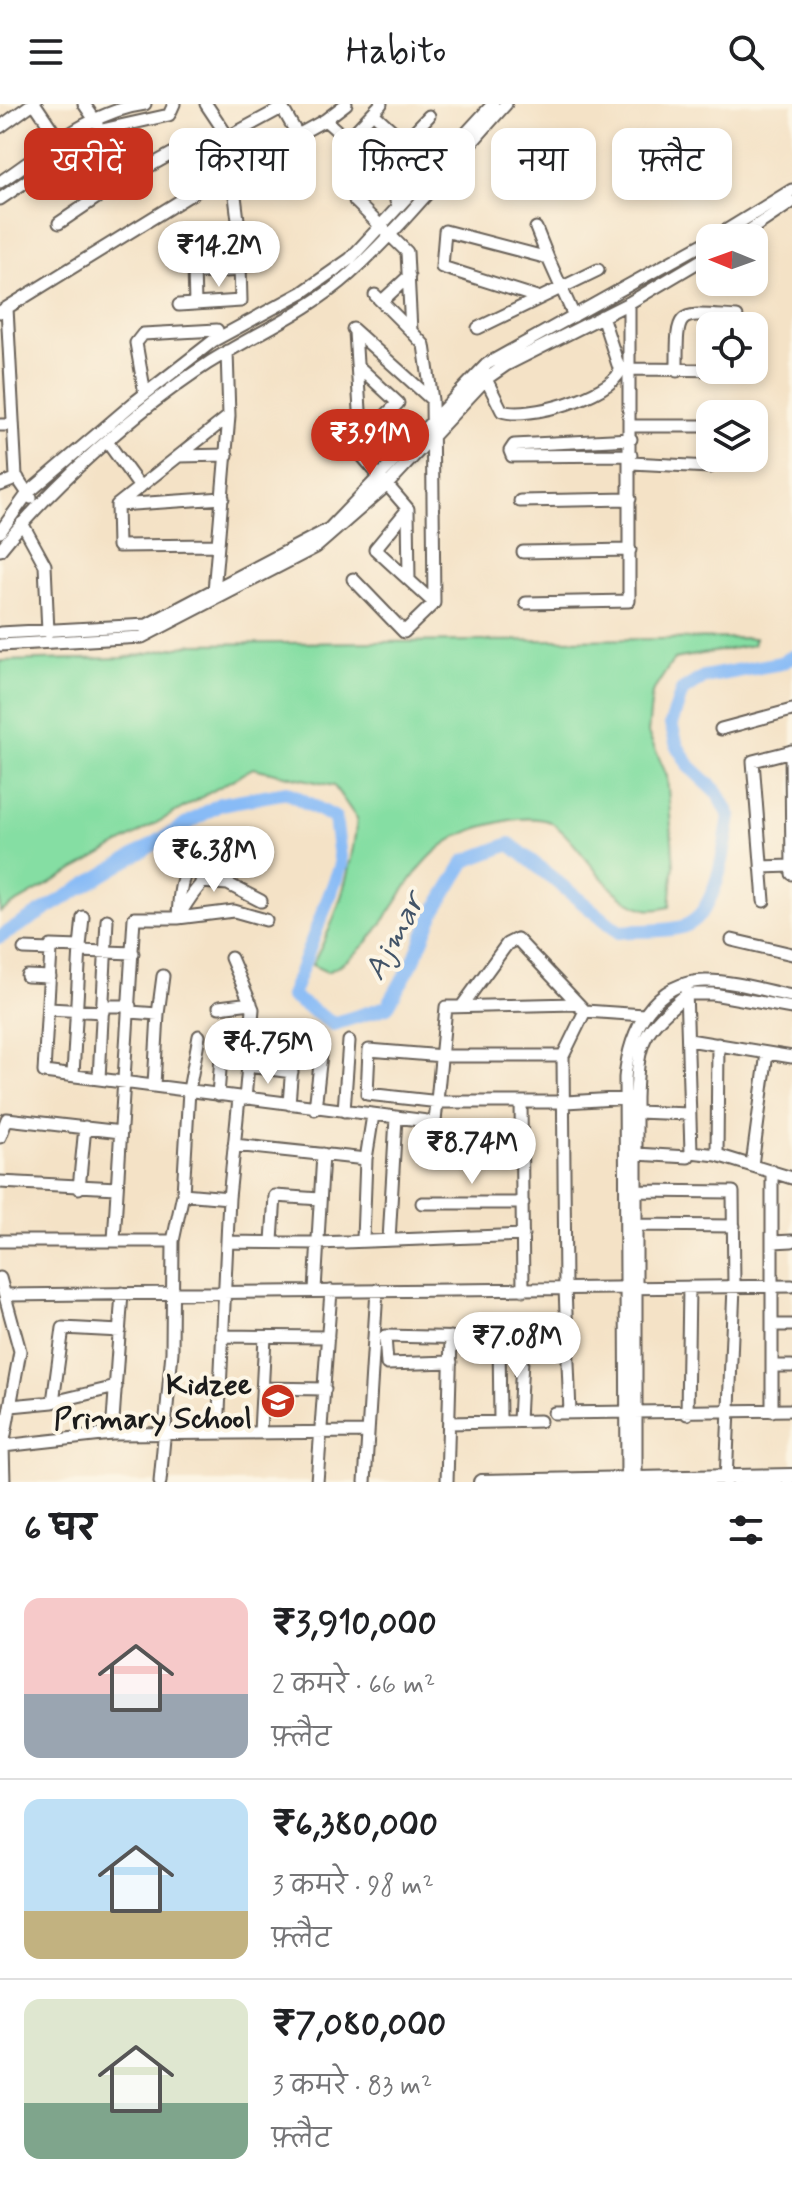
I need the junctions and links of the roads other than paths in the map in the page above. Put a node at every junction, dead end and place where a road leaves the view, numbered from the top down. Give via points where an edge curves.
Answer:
1 (34, 104) edge
2 (84, 104) edge
3 (145, 104) edge
4 (174, 104) edge
5 (206, 104) edge
6 (346, 104) edge
7 (493, 104) edge
8 (506, 104) edge
9 (377, 108) edge
10 (429, 116) dead end
11 (94, 119) junction
12 (325, 120) junction
13 (0, 127) edge
14 (51, 128) edge
15 (80, 128) edge
16 (101, 128) edge
17 (111, 128) edge
18 (222, 128) edge
19 (245, 128) edge
20 (294, 128) edge
21 (309, 128) edge
22 (335, 128) edge
23 (358, 128) edge
24 (394, 128) edge
25 (417, 128) edge
26 (24, 166) edge
27 (0, 182) edge
28 (24, 183) edge
29 (792, 190) edge
30 (0, 199) edge
31 (93, 200) edge
32 (186, 200) edge
33 (236, 200) edge
34 (399, 200) edge
35 (355, 201) edge
36 (792, 202) edge
37 (59, 223) dead end
38 (736, 224) edge
39 (759, 224) edge
40 (239, 228) junction
41 (382, 228) junction
42 (536, 228) dead end
43 (696, 248) edge
44 (548, 258) junction
45 (696, 263) edge
46 (241, 270) junction
47 (598, 270) dead end
48 (195, 273) junction
49 (409, 276) junction
50 (562, 288) junction
51 (540, 298) junction
52 (629, 303) junction
53 (195, 304) junction
54 (179, 305) dead end
55 (3, 310) edge
56 (696, 314) edge
57 (574, 316) junction
58 (602, 316) junction
59 (478, 328) dead end
60 (564, 329) junction
61 (217, 330) dead end
62 (411, 331) junction
63 (227, 351) junction
64 (424, 357) junction
65 (360, 368) junction
66 (631, 369) junction
67 (677, 371) junction
68 (696, 371) edge
69 (5, 373) edge
70 (407, 376) junction
71 (486, 379) junction
72 (145, 394) junction
73 (432, 400) junction
74 (229, 416) junction
75 (6, 425) edge
76 (631, 426) junction
77 (696, 426) edge
78 (433, 427) junction
79 (631, 439) junction
80 (360, 441) junction
81 (108, 443) junction
82 (227, 455) junction
83 (179, 456) junction
84 (631, 459) junction
85 (696, 466) edge
86 (0, 476) edge
87 (17, 477) junction
88 (384, 482) junction
89 (0, 485) edge
90 (140, 487) junction
91 (28, 493) junction
92 (223, 498) junction
93 (630, 499) junction
94 (520, 501) dead end
95 (36, 505) junction
96 (117, 505) junction
97 (408, 509) junction
98 (22, 523) junction
99 (1, 529) edge
100 (218, 545) junction
101 (0, 550) edge
102 (630, 550) junction
103 (523, 552) dead end
104 (353, 579) dead end
105 (409, 580) junction
106 (214, 591) junction
107 (434, 603) junction
108 (526, 603) dead end
109 (48, 632) junction
110 (0, 633) edge
111 (0, 645) edge
112 (792, 710) edge
113 (721, 729) dead end
114 (791, 751) edge
115 (791, 798) edge
116 (791, 825) edge
117 (214, 836) dead end
118 (236, 856) dead end
119 (792, 866) edge
120 (761, 867) junction
121 (792, 874) edge
122 (201, 882) junction
123 (261, 901) dead end
124 (764, 901) dead end
125 (83, 917) dead end
126 (178, 918) junction
127 (107, 920) dead end
128 (266, 920) dead end
129 (732, 940) dead end
130 (24, 949) dead end
131 (80, 949) junction
132 (51, 950) junction
133 (106, 952) junction
134 (133, 953) junction
135 (792, 954) edge
136 (231, 958) dead end
137 (27, 976) dead end
138 (163, 976) dead end
139 (50, 977) junction
140 (686, 988) junction
141 (792, 996) edge
142 (251, 1003) junction
143 (462, 1006) junction
144 (219, 1007) dead end
145 (792, 1008) edge
146 (49, 1009) junction
147 (103, 1009) junction
148 (130, 1009) junction
149 (77, 1011) junction
150 (585, 1011) junction
151 (158, 1014) junction
152 (644, 1015) junction
153 (223, 1032) dead end
154 (199, 1036) dead end
155 (689, 1040) junction
156 (349, 1041) dead end
157 (718, 1044) junction
158 (322, 1046) dead end
159 (249, 1048) junction
160 (767, 1053) junction
161 (443, 1056) junction
162 (563, 1056) junction
163 (792, 1057) edge
164 (248, 1066) junction
165 (292, 1072) junction
166 (73, 1075) junction
167 (99, 1079) junction
168 (125, 1082) junction
169 (154, 1085) junction
170 (189, 1090) junction
171 (218, 1095) junction
172 (631, 1098) junction
173 (242, 1099) junction
174 (440, 1102) junction
175 (521, 1102) junction
176 (566, 1102) junction
177 (289, 1104) junction
178 (315, 1109) junction
179 (344, 1111) junction
180 (636, 1112) junction
181 (689, 1114) junction
182 (373, 1115) junction
183 (396, 1118) junction
184 (85, 1127) junction
185 (121, 1132) junction
186 (0, 1137) edge
187 (234, 1145) junction
188 (691, 1152) junction
189 (323, 1154) junction
190 (636, 1154) junction
191 (474, 1155) dead end
192 (521, 1155) junction
193 (717, 1155) junction
194 (366, 1159) junction
195 (752, 1165) junction
196 (772, 1171) junction
197 (792, 1178) edge
198 (0, 1182) edge
199 (79, 1188) junction
200 (117, 1188) junction
201 (636, 1191) junction
202 (183, 1194) junction
203 (229, 1198) junction
204 (320, 1199) junction
205 (422, 1203) dead end
206 (523, 1203) junction
207 (637, 1225) junction
208 (734, 1226) junction
209 (523, 1235) junction
210 (363, 1239) junction
211 (114, 1240) junction
212 (389, 1240) junction
213 (0, 1241) edge
214 (173, 1241) junction
215 (272, 1241) junction
216 (792, 1241) edge
217 (229, 1242) junction
218 (773, 1242) junction
219 (318, 1243) junction
220 (0, 1278) edge
221 (632, 1286) junction
222 (734, 1286) junction
223 (792, 1286) edge
224 (689, 1287) junction
225 (772, 1287) junction
226 (565, 1288) junction
227 (315, 1290) junction
228 (377, 1290) junction
229 (523, 1290) junction
230 (331, 1291) junction
231 (122, 1293) junction
232 (172, 1294) junction
233 (6, 1295) junction
234 (224, 1295) junction
235 (773, 1325) junction
236 (792, 1325) edge
237 (120, 1331) junction
238 (222, 1336) junction
239 (265, 1337) junction
240 (328, 1337) junction
241 (451, 1337) junction
242 (499, 1338) junction
243 (451, 1362) junction
244 (772, 1366) junction
245 (792, 1366) edge
246 (116, 1387) junction
247 (262, 1388) junction
248 (325, 1389) junction
249 (53, 1402) junction
250 (11, 1406) junction
251 (792, 1410) edge
252 (772, 1411) junction
253 (729, 1412) junction
254 (554, 1413) dead end
255 (570, 1413) junction
256 (631, 1413) junction
257 (687, 1414) junction
258 (500, 1421) junction
259 (519, 1421) junction
260 (540, 1421) dead end
261 (449, 1423) junction
262 (322, 1431) junction
263 (260, 1432) junction
264 (368, 1432) junction
265 (218, 1433) junction
266 (112, 1434) junction
267 (164, 1436) junction
268 (3, 1446) junction
269 (792, 1476) edge
270 (726, 1480) edge
271 (631, 1481) edge
272 (4, 1482) edge
273 (160, 1482) edge
274 (317, 1482) edge
275 (365, 1482) edge
276 (447, 1482) edge
277 (481, 1482) edge

1 - 13 street
1 - 14 street
2 - 11 street
3 - 11 street
4 - 17 street via 169,115
5 - 18 street
6 - 12 street
7 - 41 street
8 - 41 street
9 - 23 street
9 - 24 street
10 - 25 street
11 - 15 street
11 - 16 street
12 - 21 street
12 - 22 street
19 - 20 street via 278,110
26 - 27 street
28 - 30 street
29 - 38 street
31 - 37 street
32 - 55 street
33 - 40 street
34 - 41 street
35 - 41 street
36 - 39 street
40 - 46 street
40 - 48 street via 193,226
41 - 49 street via 407,252
41 - 63 street via 349,274 309,304
41 - 72 street via 339,268 213,341
42 - 44 street
43 - 57 street
44 - 50 street
44 - 51 street via 443,234 442,267
45 - 52 street
46 - 48 street
46 - 53 street via 240,303
47 - 50 street
48 - 53 street
49 - 62 street
49 - 62 street via 379,298
50 - 51 street
50 - 57 street
51 - 59 street
52 - 58 street
52 - 66 street
53 - 54 street
55 - 69 street
56 - 67 street via 677,325
57 - 60 street
58 - 60 street
58 - 71 street via 620,371 608,387 513,415 502,411
60 - 71 street
60 - 78 street via 487,364
61 - 72 street via 139,337
62 - 64 street via 424,345
63 - 74 street
63 - 81 street
64 - 70 street
64 - 73 street
65 - 70 street via 353,329
65 - 80 street
65 - 80 street via 398,403
66 - 67 street
66 - 76 street
67 - 68 street
69 - 75 street
70 - 73 street
71 - 78 street
72 - 91 street
73 - 78 street
74 - 82 street
74 - 83 street
75 - 87 street
76 - 77 street
76 - 79 street
78 - 88 street
78 - 107 street
79 - 84 street
79 - 84 street via 514,445 510,451 512,456
80 - 88 street via 363,457
81 - 90 street
81 - 95 street
82 - 83 street
82 - 92 street
83 - 90 street
84 - 85 street
84 - 93 street
86 - 87 street
87 - 89 street
87 - 91 street
88 - 97 street
88 - 106 street via 329,529
88 - 111 street via 316,547 163,629 106,642
90 - 96 street
91 - 95 street
91 - 99 street
92 - 96 street
92 - 100 street
93 - 94 street
93 - 102 street
95 - 98 street
96 - 100 street via 118,546
97 - 105 street
97 - 105 street via 375,549
98 - 101 street
98 - 109 street via 45,565
100 - 106 street
102 - 103 street
102 - 108 street via 629,601
104 - 107 street via 404,632
105 - 107 street
106 - 109 street via 147,625
109 - 110 street
112 - 113 street
114 - 115 street
114 - 120 street via 753,761
115 - 116 street
116 - 119 street
117 - 126 street via 189,861 179,880
118 - 122 street
119 - 120 street
119 - 121 street
120 - 124 street
122 - 123 street via 228,884
122 - 126 street
125 - 131 street
126 - 128 street via 234,911
126 - 134 street via 134,918
127 - 133 street
129 - 135 street
130 - 132 street
131 - 132 street
131 - 133 street
131 - 149 street
132 - 139 street
133 - 134 street
133 - 147 street
134 - 148 street
136 - 142 street
137 - 139 street
138 - 151 street
139 - 146 street
140 - 141 street via 720,982
140 - 145 street
140 - 152 street via 655,1002
140 - 155 street
140 - 172 street via 644,1035
142 - 144 street
142 - 159 street
143 - 150 street via 576,1004
143 - 150 street via 507,944 517,939
143 - 161 street via 446,1007
146 - 149 street
146 - 166 street via 44,1072
147 - 148 street
147 - 149 street
147 - 167 street
148 - 151 street
148 - 168 street
149 - 166 street
150 - 152 street
150 - 162 street
151 - 169 street
152 - 172 street via 628,1050
153 - 171 street
154 - 170 street
155 - 157 street
155 - 181 street
156 - 179 street
157 - 160 street
157 - 193 street
158 - 178 street
159 - 164 street
159 - 165 street via 293,1053
160 - 163 street
160 - 195 street
161 - 162 street
161 - 174 street
161 - 174 street via 369,1050 367,1094
162 - 176 street
164 - 165 street
164 - 173 street
165 - 177 street
166 - 167 street
167 - 168 street
168 - 169 street
168 - 185 street
169 - 170 street
170 - 171 street
170 - 202 street
171 - 173 street
172 - 176 street
172 - 180 street
172 - 221 street
173 - 177 street
173 - 187 street
174 - 175 street
174 - 183 street via 435,1122
175 - 176 street
175 - 192 street
176 - 226 street
177 - 178 street
178 - 179 street
179 - 182 street
180 - 181 street
180 - 190 street
181 - 188 street
182 - 183 street
182 - 194 street
183 - 212 street
184 - 185 street
184 - 186 street via 7,1119
184 - 199 street
185 - 200 street
187 - 189 street
187 - 203 street
188 - 190 street via 688,1157
188 - 193 street
189 - 194 street
189 - 204 street
190 - 201 street
191 - 192 street
192 - 206 street
193 - 195 street
194 - 210 street
195 - 196 street
196 - 197 street
196 - 218 street
198 - 199 street
199 - 200 street
200 - 211 street
201 - 207 street
201 - 208 street via 733,1192
202 - 203 street
202 - 214 street
203 - 217 street
204 - 215 street via 275,1196
204 - 219 street
205 - 206 street
206 - 209 street
207 - 208 street
207 - 221 street
208 - 222 street
209 - 212 street
209 - 229 street
210 - 212 street
210 - 219 street
211 - 213 street
211 - 214 street
214 - 232 street
215 - 217 street
215 - 219 street
216 - 218 street
217 - 234 street
218 - 225 street
219 - 227 street
220 - 233 street
221 - 224 street
221 - 226 street
221 - 256 street
222 - 224 street
222 - 225 street
222 - 253 street
223 - 225 street
224 - 257 street
225 - 235 street
226 - 229 street
226 - 255 street
227 - 230 street
227 - 234 street
228 - 229 street
228 - 230 street
228 - 264 street
230 - 240 street
231 - 232 street
231 - 233 street
231 - 237 street
232 - 234 street
232 - 267 street
233 - 250 street via 20,1351
234 - 238 street
235 - 236 street
235 - 244 street
237 - 246 street
237 - 249 street via 63,1328
238 - 239 street
238 - 265 street
239 - 240 street
239 - 247 street
240 - 248 street
241 - 242 street
241 - 243 street
241 - 243 street via 386,1336 385,1354 387,1364
242 - 258 street
242 - 259 street via 524,1342
243 - 261 street
244 - 245 street
244 - 252 street
246 - 249 street
246 - 266 street
247 - 248 street
247 - 263 street
248 - 262 street
249 - 250 street
250 - 268 street
251 - 252 street
252 - 253 street
253 - 257 street
253 - 270 street
254 - 255 street
255 - 256 street
256 - 257 street
256 - 271 street
258 - 259 street
258 - 261 street
259 - 260 street
261 - 276 street
262 - 263 street
262 - 264 street
262 - 274 street
263 - 265 street
264 - 275 street
265 - 267 street
266 - 267 street
266 - 268 street
267 - 273 street
268 - 272 street
269 - 270 main road
270 - 271 main road
271 - 277 main road

